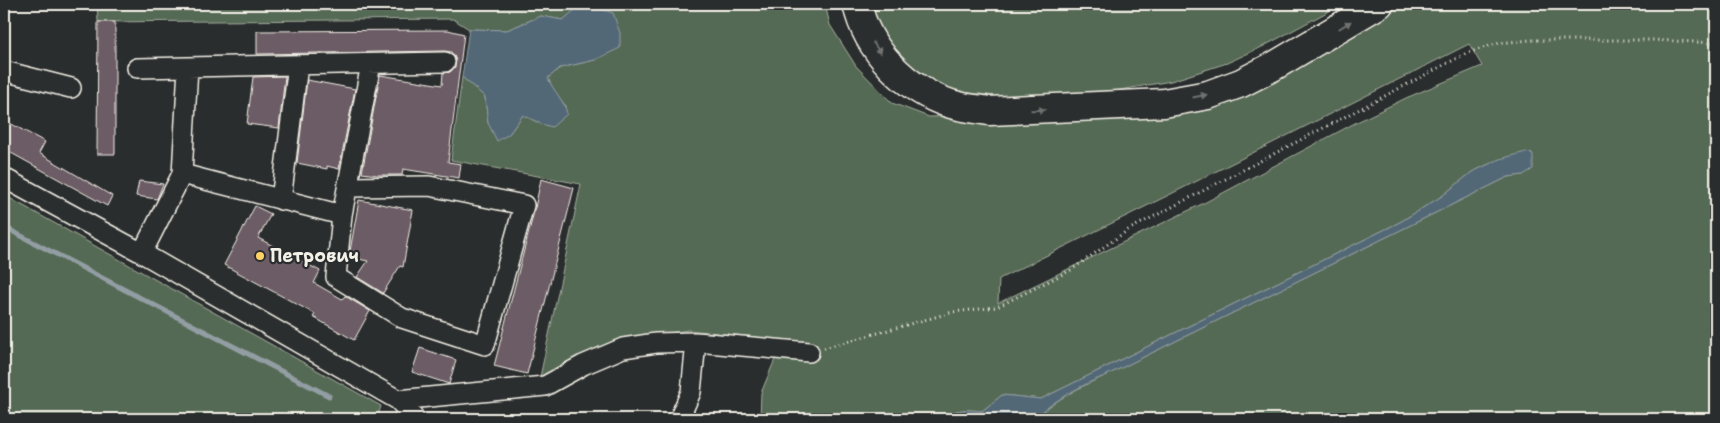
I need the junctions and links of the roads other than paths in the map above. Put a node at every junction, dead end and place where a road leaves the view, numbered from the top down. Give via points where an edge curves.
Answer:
1 (857, 4) edge
2 (1379, 4) edge
3 (445, 62) dead end
4 (372, 64) junction
5 (298, 65) junction
6 (188, 67) junction
7 (137, 68) dead end
8 (4, 71) edge
9 (71, 88) dead end
10 (182, 174) junction
11 (4, 178) edge
12 (348, 187) junction
13 (281, 200) junction
14 (342, 215) junction
15 (142, 253) junction
16 (696, 342) junction
17 (809, 352) road end
18 (398, 400) junction
19 (414, 419) edge
20 (679, 419) edge

1 -> 2 highway via 874,44 900,74 941,100 989,110 1164,103 1208,95 1274,66
3 - 4 street
4 - 5 street
4 - 12 street
5 - 6 street
5 - 13 street
6 - 7 street
6 - 10 street
8 - 9 street
10 - 13 street
10 - 15 street
11 - 15 street
12 - 14 street
12 - 14 street via 429,186 524,205 485,345 402,318 336,278
13 - 14 street
15 - 18 street
16 - 17 street
16 - 18 street via 656,342 623,348 545,386
16 - 20 street via 691,392
18 - 19 street

